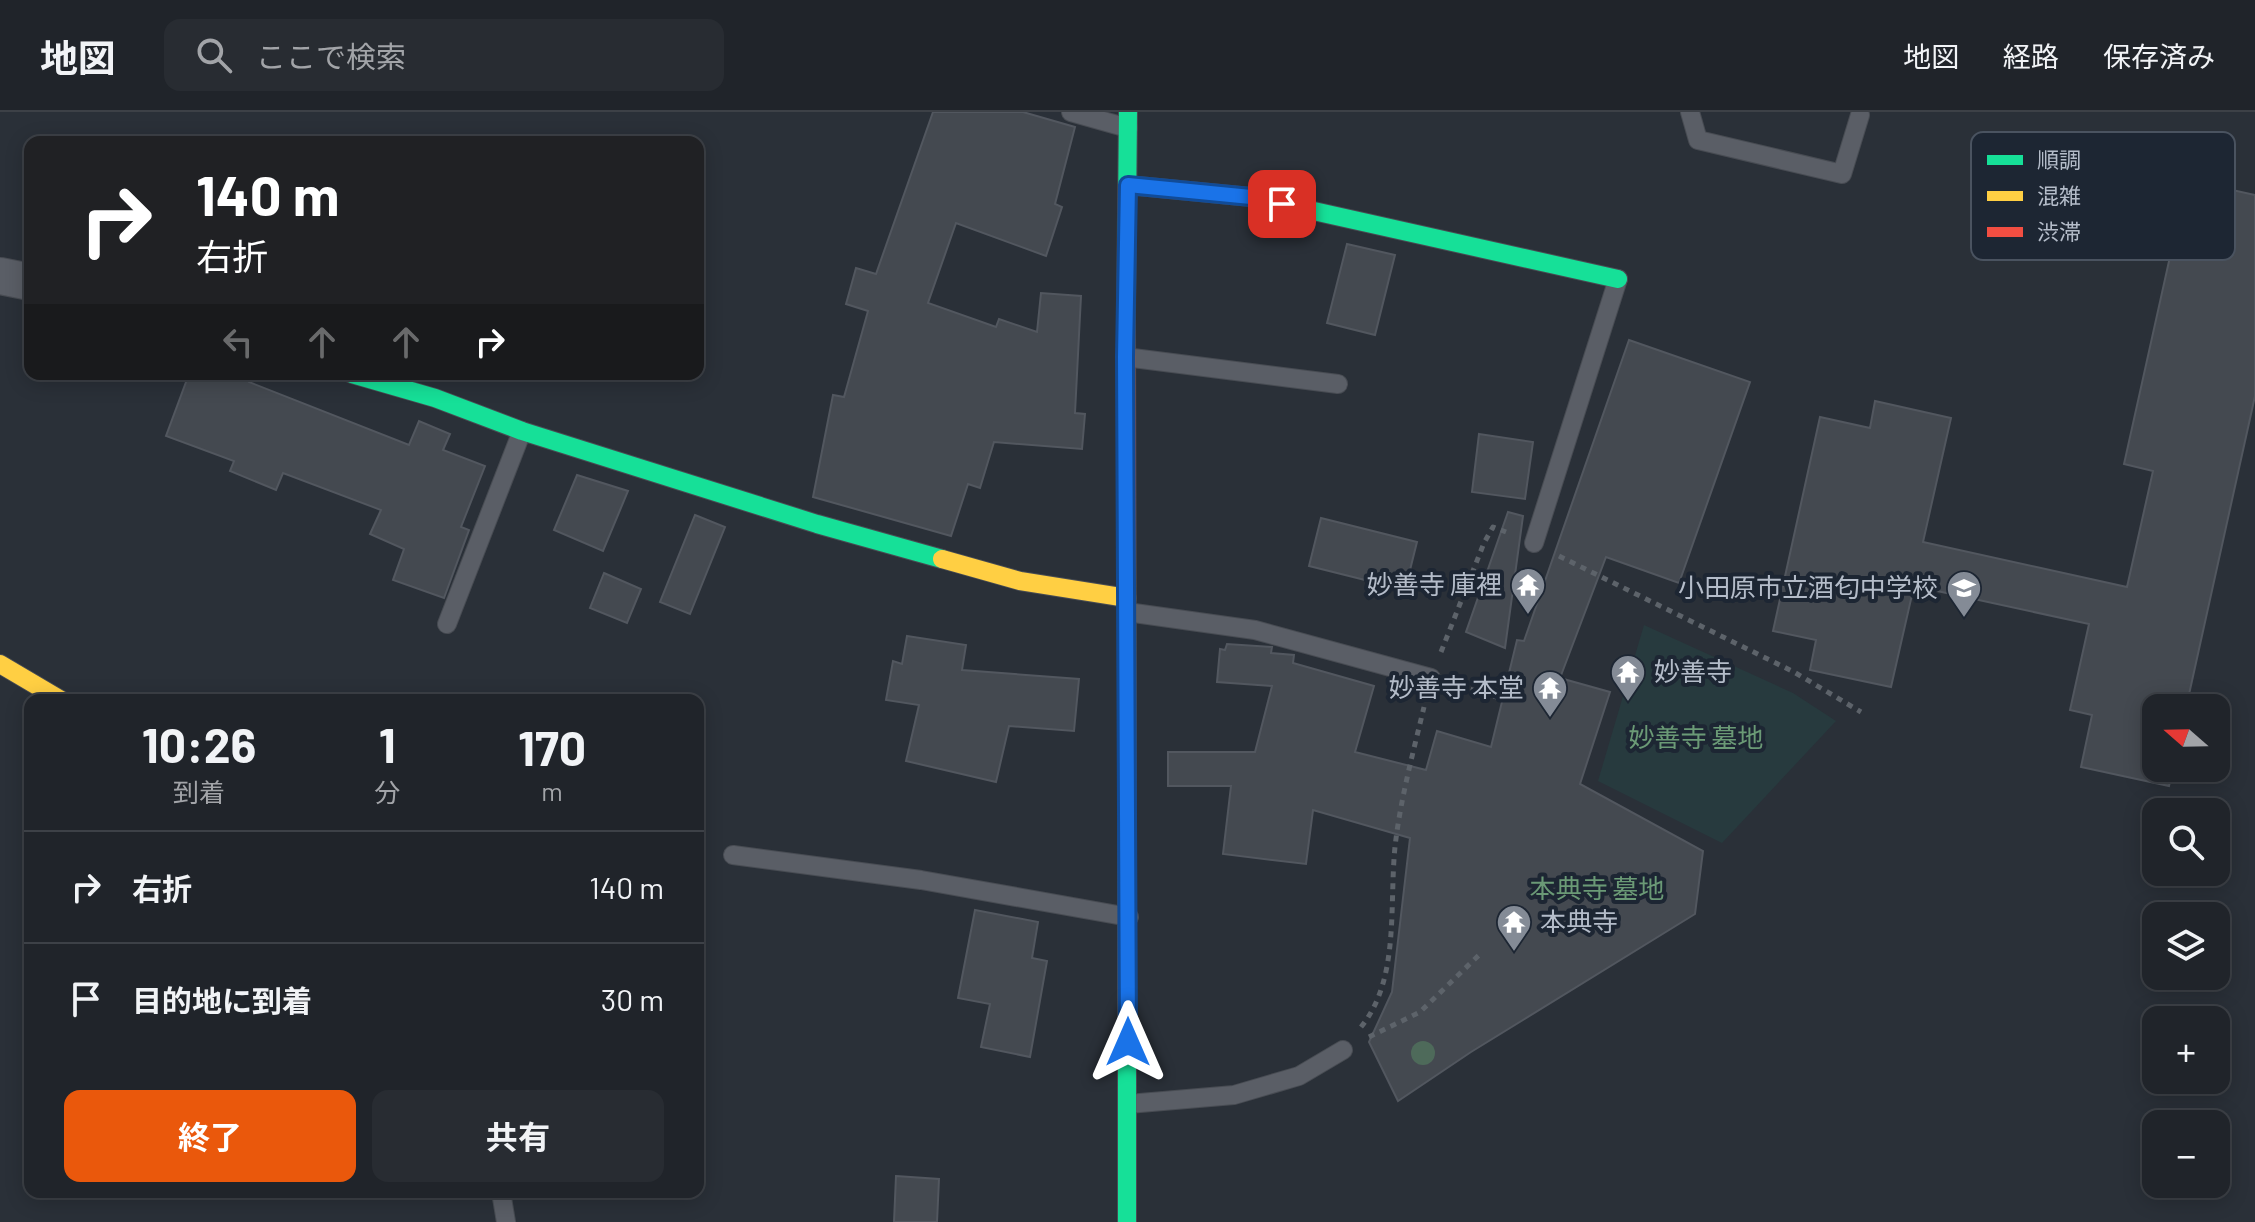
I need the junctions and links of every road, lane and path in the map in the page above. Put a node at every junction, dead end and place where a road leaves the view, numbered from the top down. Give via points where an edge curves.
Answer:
1 (1071, 112) edge
2 (1690, 112) edge
3 (1860, 115) dead end
4 (1128, 120) edge
5 (1128, 185) junction
6 (0, 276) edge
7 (1618, 279) joint
8 (24, 281) edge
9 (1125, 357) junction
10 (373, 380) edge
11 (1338, 384) dead end
12 (522, 431) junction
13 (1534, 543) junction
14 (1127, 605) junction
15 (447, 624) dead end
16 (0, 664) edge
17 (1431, 678) junction
18 (51, 694) edge
19 (1503, 699) dead end
20 (1861, 712) dead end
21 (733, 855) dead end
22 (1129, 917) junction
23 (1479, 955) dead end
24 (1343, 1050) junction
25 (1128, 1104) junction
26 (502, 1198) edge
27 (506, 1222) edge
28 (1127, 1222) edge

1 - 4 lane
2 - 3 lane via 1698,140 1842,174
4 - 5 main road
5 - 7 main road via 1251,197
5 - 9 main road
6 - 8 street
7 - 13 lane
9 - 11 lane
9 - 14 main road
10 - 12 main road
12 - 14 main road via 817,524
12 - 15 lane
13 - 17 path via 1493,527
13 - 20 path via 1794,672
14 - 17 lane via 1255,630
14 - 22 main road
16 - 18 main road
17 - 19 path
17 - 24 path via 1395,845 1387,970 1375,1010
21 - 22 lane via 921,880
22 - 25 main road
23 - 24 path via 1420,1012
24 - 25 lane via 1299,1076 1234,1095
25 - 28 main road
26 - 27 lane

